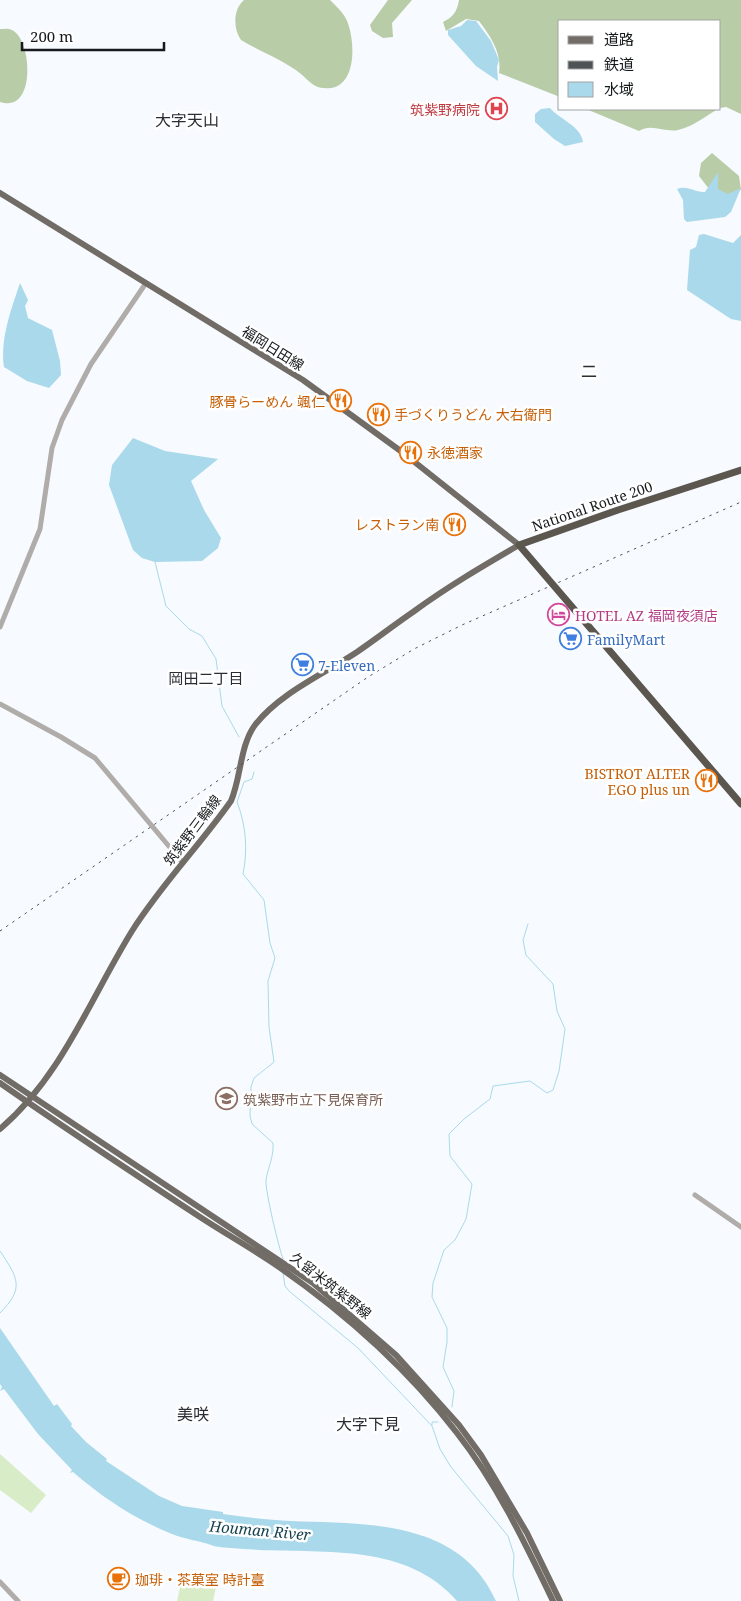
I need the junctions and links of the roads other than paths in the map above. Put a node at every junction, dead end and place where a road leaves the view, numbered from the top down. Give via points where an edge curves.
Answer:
1 (0, 193) edge
2 (146, 283) junction
3 (741, 470) edge
4 (519, 545) junction
5 (0, 628) edge
6 (0, 704) edge
7 (741, 804) edge
8 (183, 863) junction
9 (0, 1075) edge
10 (0, 1083) edge
11 (31, 1099) junction
12 (0, 1129) edge
13 (695, 1195) dead end
14 (741, 1226) edge
15 (0, 1582) edge
16 (18, 1601) edge
17 (553, 1601) edge
18 (560, 1601) edge

1 - 2 main road, 福岡日田線
2 - 4 main road, 福岡日田線 via 302,380 402,452
2 - 5 street via 91,364 62,420 52,448 40,530
3 - 4 highway, National Route 200
4 - 7 highway, National Route 200
4 - 8 main road, 筑紫野三輪線 via 460,580 264,715 254,727 247,744 231,801
6 - 8 street via 95,758
8 - 11 main road, 筑紫野三輪線 via 133,930 75,1034
9 - 11 main road, 久留米筑紫野線
10 - 11 main road, 久留米筑紫野線
11 - 12 main road, 筑紫野三輪線
11 - 17 main road, 久留米筑紫野線 via 196,1215 277,1266 333,1307 384,1352 430,1401 476,1458 507,1510
11 - 18 main road, 久留米筑紫野線 via 313,1283 396,1355 459,1425 481,1455 512,1505
13 - 14 street
15 - 16 street

